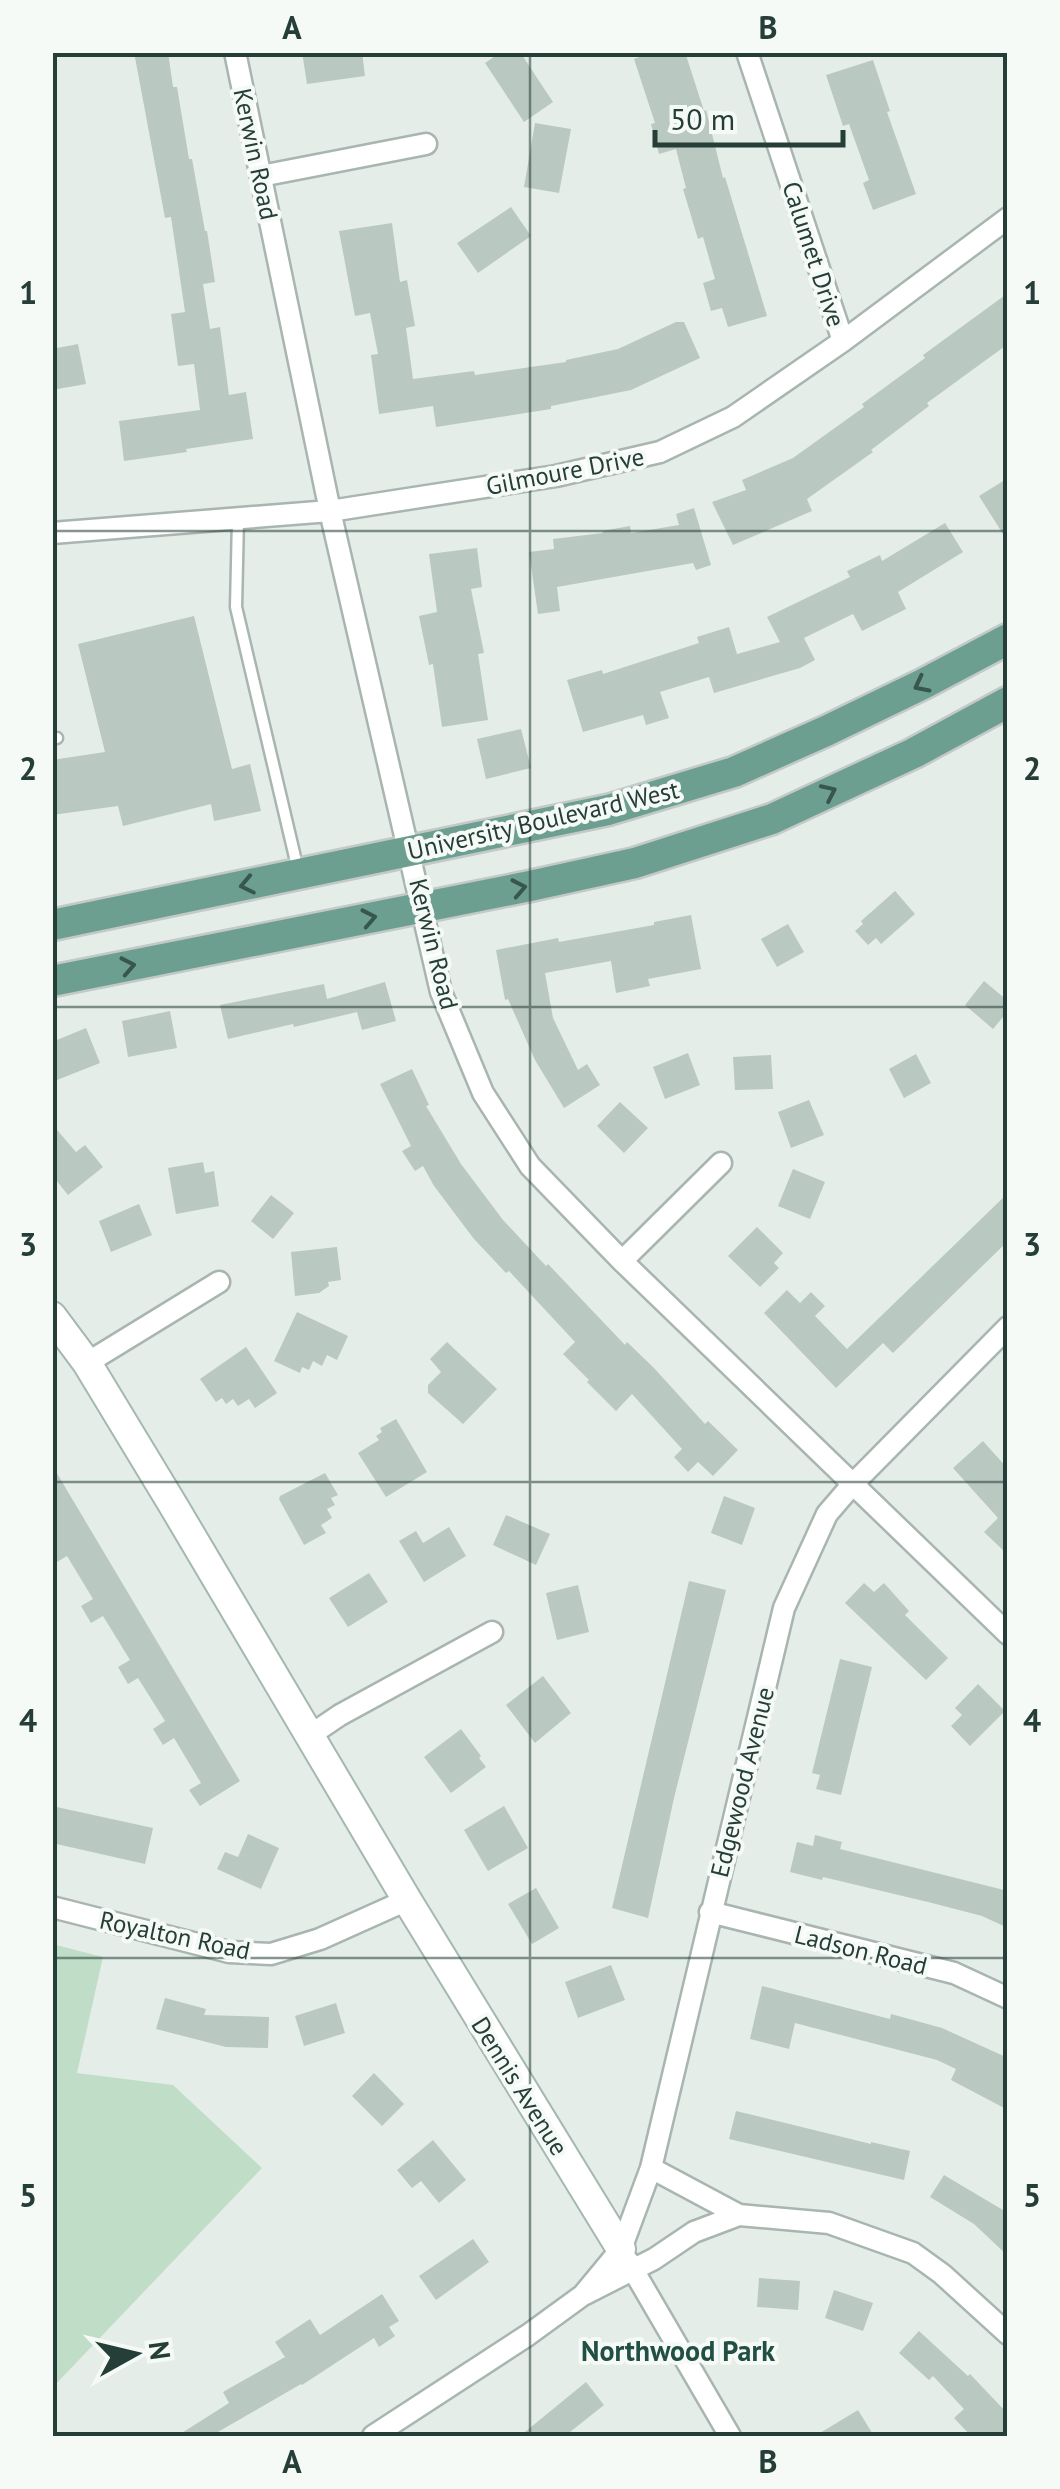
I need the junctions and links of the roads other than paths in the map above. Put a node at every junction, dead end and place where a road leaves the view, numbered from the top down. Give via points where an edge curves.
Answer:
1 (234, 52) edge
2 (747, 52) edge
3 (426, 144) dead end
4 (261, 176) junction
5 (1008, 218) edge
6 (843, 341) junction
7 (330, 510) junction
8 (238, 518) junction
9 (52, 533) edge
10 (1008, 639) edge
11 (1008, 702) edge
12 (411, 852) junction
13 (299, 874) junction
14 (424, 907) junction
15 (52, 925) edge
16 (52, 981) edge
17 (721, 1163) dead end
18 (622, 1261) junction
19 (219, 1282) dead end
20 (52, 1316) edge
21 (1008, 1326) edge
22 (87, 1363) junction
23 (852, 1486) junction
24 (492, 1632) dead end
25 (1008, 1634) edge
26 (310, 1736) junction
27 (407, 1900) junction
28 (52, 1907) edge
29 (710, 1912) junction
30 (1008, 1998) edge
31 (651, 2168) junction
32 (738, 2214) junction
33 (627, 2259) junction
34 (1008, 2334) edge
35 (373, 2436) edge
36 (730, 2436) edge

1 - 4 street, Kerwin Road
2 - 6 street, Calumet Drive
3 - 4 street
4 - 7 street, Kerwin Road
5 - 6 street, Gilmoure Drive
6 - 7 street, Gilmoure Drive via 733,417 660,452 556,476
7 - 8 street, Gilmoure Drive
7 - 12 street, Kerwin Road
8 - 9 street, Gilmoure Drive
8 - 13 lane via 236,607
10 -> 12 main road, University Boulevard West via 734,772 608,810
14 -> 11 main road via 636,863 772,818 914,754
12 - 13 main road, University Boulevard West
12 - 14 street, Kerwin Road
13 -> 15 main road, University Boulevard West
16 -> 14 main road
14 - 18 street, Kerwin Road via 441,992 483,1093 530,1166
17 - 18 street
18 - 23 street, Kerwin Road
19 - 22 street
20 - 22 street, Dennis Avenue
21 - 23 street, Edgewood Avenue
22 - 26 street, Dennis Avenue
23 - 25 street, Kerwin Road
23 - 29 street, Edgewood Avenue via 827,1514 784,1608
24 - 26 street
26 - 27 street, Dennis Avenue
27 - 28 street, Royalton Road via 320,1940 271,1954 229,1952
27 - 33 street, Dennis Avenue
29 - 30 street, Ladson Road via 954,1973
29 - 31 street, Edgewood Avenue
31 - 32 street
31 - 33 street, Edgewood Avenue
32 - 33 street
32 - 34 street via 828,2222 913,2253
33 - 35 street, Edgewood Avenue via 528,2335
33 - 36 street, Dennis Avenue

